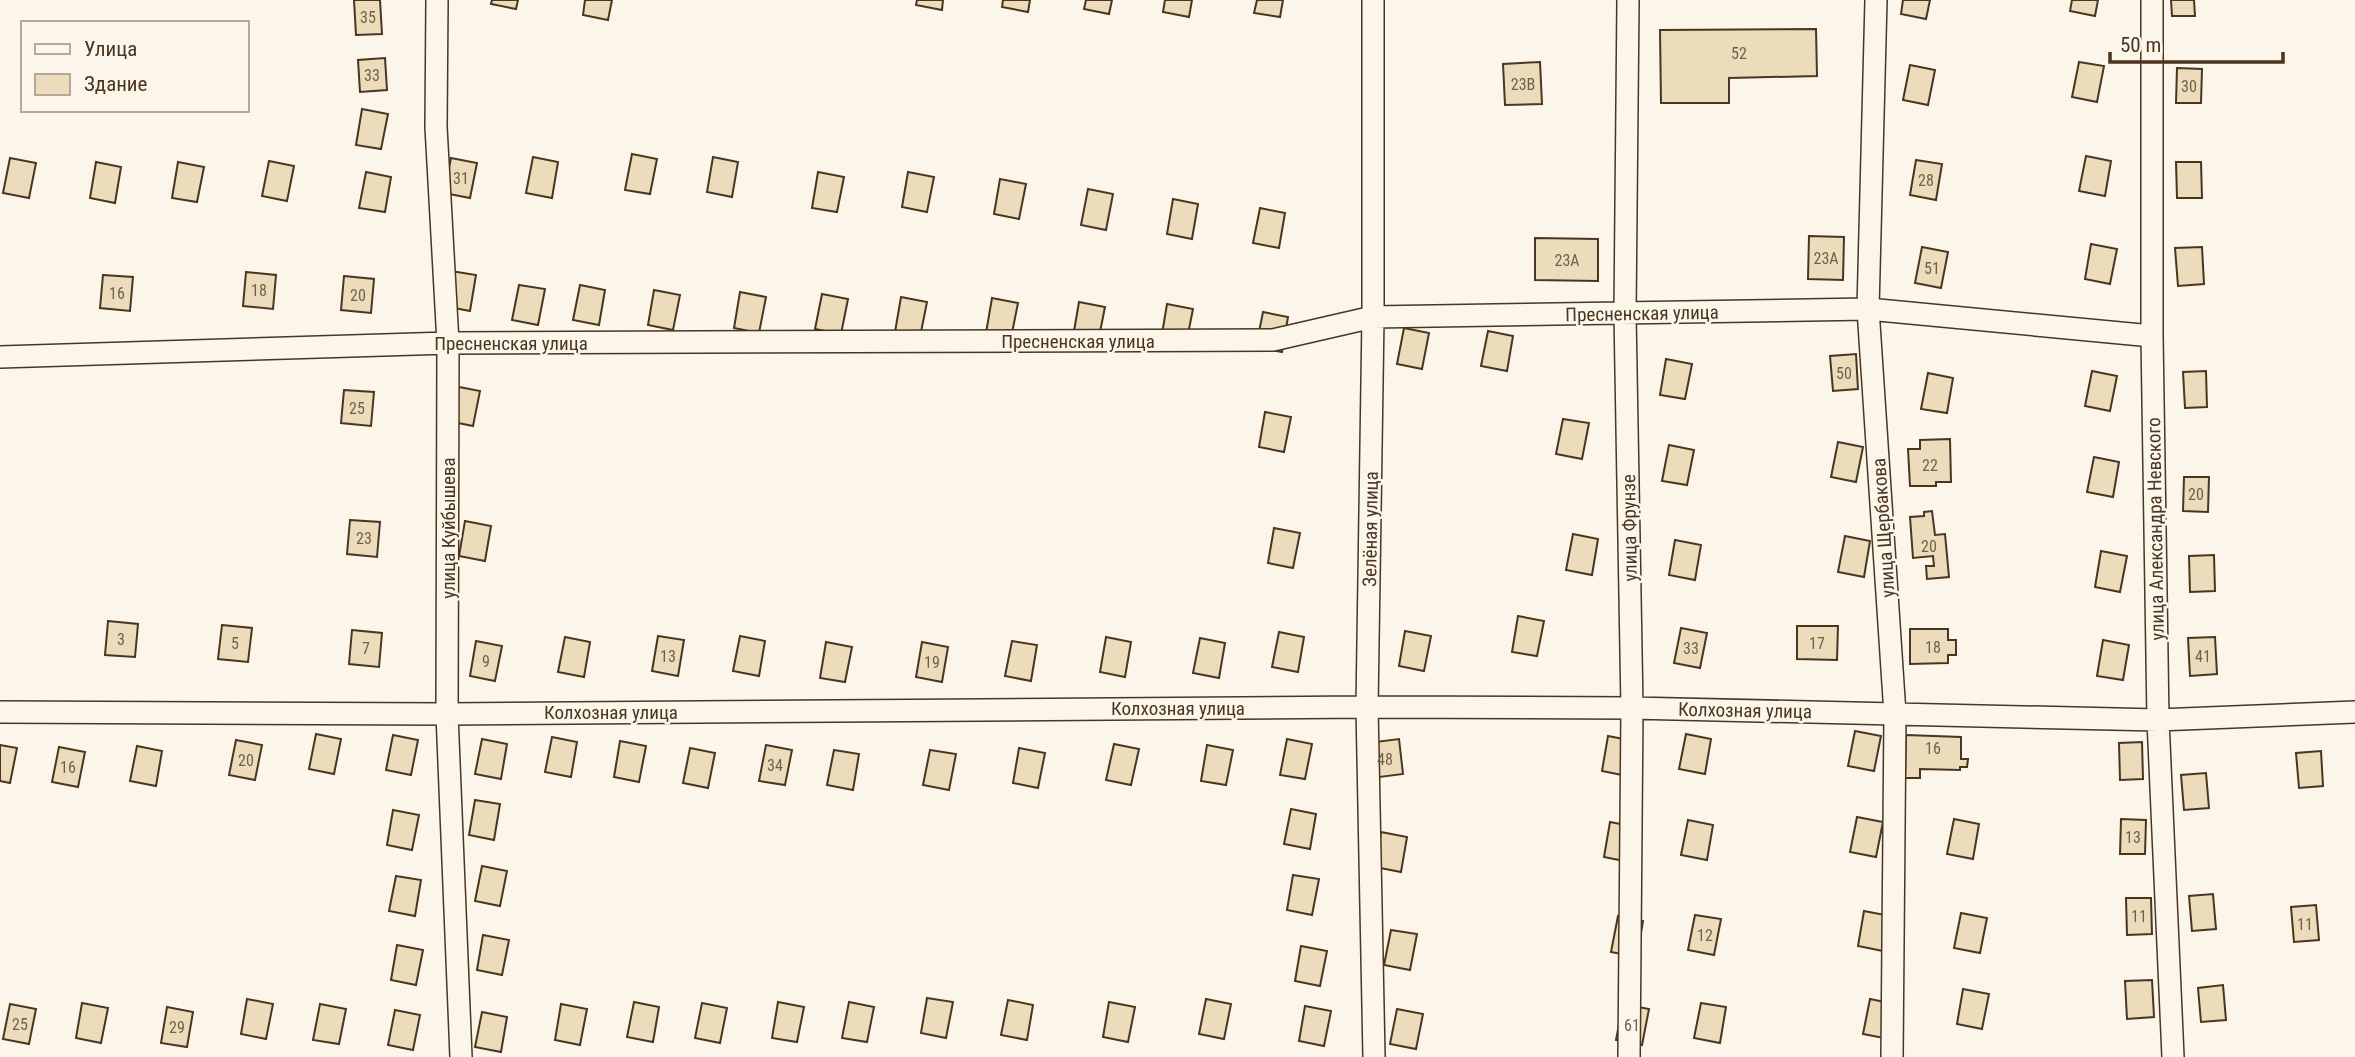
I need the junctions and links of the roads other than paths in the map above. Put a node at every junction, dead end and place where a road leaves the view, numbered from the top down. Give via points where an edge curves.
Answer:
1 (437, 0) edge
2 (1373, 0) edge
3 (1629, 0) edge
4 (1876, 0) edge
5 (2152, 0) edge
6 (1868, 309) junction
7 (1625, 314) junction
8 (1373, 317) junction
9 (2152, 336) junction
10 (448, 343) junction
11 (0, 356) edge
12 (1367, 707) junction
13 (1632, 708) junction
14 (0, 712) edge
15 (2355, 712) edge
16 (447, 714) junction
17 (1895, 714) junction
18 (2158, 720) junction
19 (461, 1057) edge
20 (1374, 1057) edge
21 (1629, 1057) edge
22 (1892, 1057) edge
23 (2173, 1057) edge

1 - 10 street, улица Куйбышева via 436,127
2 - 8 street, Зелёная улица
3 - 7 street, улица Фрунзе
4 - 6 street, улица Щербакова
5 - 9 street, улица Александра Невского
6 - 7 street, Пресненская улица
6 - 9 street, Пресненская улица
6 - 17 street, улица Щербакова
7 - 8 street, Пресненская улица
7 - 13 street, улица Фрунзе
8 - 10 street, Пресненская улица via 1273,340
8 - 12 street, Зелёная улица
9 - 18 street, улица Александра Невского
10 - 11 street, Пресненская улица
10 - 16 street, улица Куйбышева
12 - 13 street, Колхозная улица
12 - 16 street, Колхозная улица
12 - 20 street, Зелёная улица
13 - 17 street, Колхозная улица
13 - 21 street, улица Фрунзе
14 - 16 street, Колхозная улица
15 - 18 street, Колхозная улица
16 - 19 street, улица Куйбышева
17 - 18 street, Колхозная улица
17 - 22 street, улица Щербакова
18 - 23 street, улица Александра Невского

